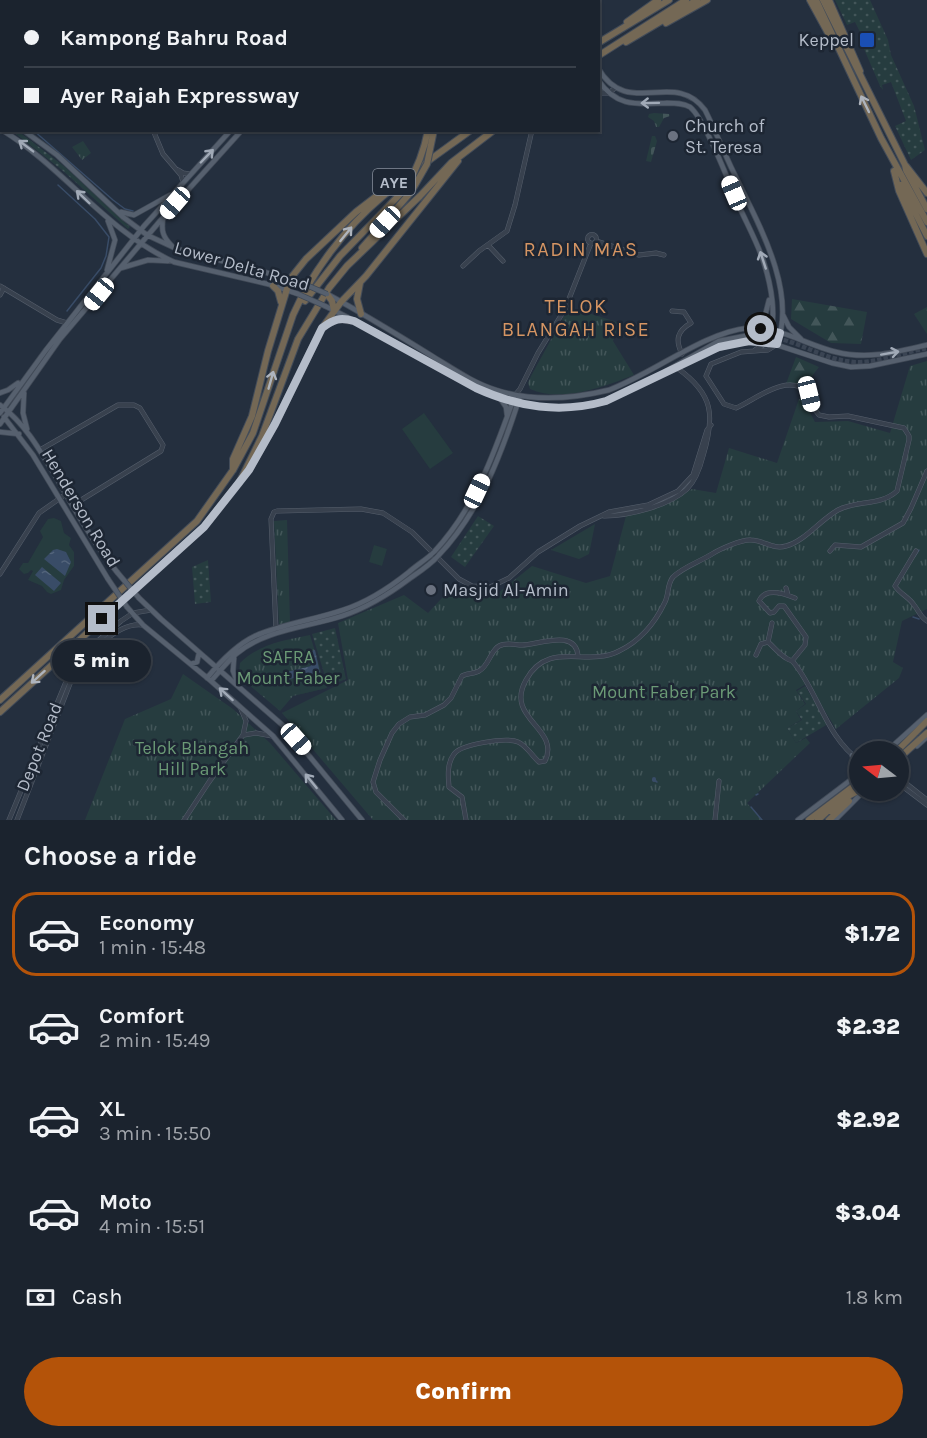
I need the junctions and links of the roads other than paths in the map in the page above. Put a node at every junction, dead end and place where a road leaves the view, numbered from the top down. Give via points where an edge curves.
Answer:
1 (658, 0) edge
2 (669, 0) edge
3 (686, 0) edge
4 (697, 0) edge
5 (707, 0) edge
6 (810, 0) edge
7 (816, 0) edge
8 (823, 0) edge
9 (828, 0) edge
10 (610, 36) junction
11 (637, 36) junction
12 (600, 42) edge
13 (609, 49) junction
14 (838, 50) junction
15 (600, 55) edge
16 (600, 70) edge
17 (862, 79) junction
18 (600, 82) edge
19 (615, 88) junction
20 (600, 93) edge
21 (609, 93) junction
22 (4, 132) edge
23 (26, 132) edge
24 (155, 132) edge
25 (155, 132) edge
26 (229, 132) edge
27 (240, 132) edge
28 (428, 132) edge
29 (435, 132) edge
30 (468, 132) edge
31 (491, 132) edge
32 (532, 132) edge
33 (881, 138) junction
34 (720, 140) junction
35 (714, 148) junction
36 (465, 153) junction
37 (435, 156) junction
38 (905, 165) junction
39 (894, 171) junction
40 (190, 174) junction
41 (183, 182) junction
42 (409, 190) junction
43 (172, 194) junction
44 (927, 194) edge
45 (927, 208) edge
46 (116, 209) junction
47 (164, 216) junction
48 (106, 219) junction
49 (927, 222) edge
50 (140, 231) junction
51 (147, 235) junction
52 (927, 236) edge
53 (135, 239) junction
54 (596, 241) junction
55 (141, 243) junction
56 (591, 243) junction
57 (488, 245) junction
58 (177, 249) junction
59 (927, 254) edge
60 (664, 255) dead end
61 (503, 261) dead end
62 (174, 262) junction
63 (347, 266) junction
64 (463, 266) dead end
65 (120, 268) junction
66 (106, 274) junction
67 (290, 279) junction
68 (362, 280) junction
69 (272, 285) junction
70 (1, 289) edge
71 (286, 289) junction
72 (770, 291) junction
73 (329, 295) junction
74 (341, 302) junction
75 (281, 306) junction
76 (781, 306) junction
77 (353, 309) junction
78 (334, 310) junction
79 (672, 311) dead end
80 (361, 314) junction
81 (293, 315) junction
82 (351, 320) junction
83 (67, 323) junction
84 (751, 327) junction
85 (322, 328) junction
86 (772, 331) junction
87 (60, 332) junction
88 (780, 333) junction
89 (746, 339) junction
90 (768, 342) junction
91 (806, 342) junction
92 (777, 344) junction
93 (927, 345) edge
94 (754, 350) junction
95 (741, 352) junction
96 (682, 354) junction
97 (927, 354) edge
98 (854, 356) junction
99 (688, 362) junction
100 (851, 367) junction
101 (677, 368) junction
102 (688, 375) junction
103 (656, 377) junction
104 (23, 380) junction
105 (25, 388) junction
106 (0, 393) edge
107 (518, 394) junction
108 (588, 395) junction
109 (500, 398) junction
110 (515, 403) junction
111 (591, 405) junction
112 (1, 410) edge
113 (9, 412) junction
114 (5, 417) junction
115 (507, 417) junction
116 (0, 424) edge
117 (0, 432) edge
118 (28, 432) junction
119 (19, 434) junction
120 (40, 450) junction
121 (233, 470) junction
122 (927, 471) edge
123 (238, 483) junction
124 (66, 494) junction
125 (60, 498) junction
126 (73, 505) junction
127 (830, 551) dead end
128 (916, 551) dead end
129 (435, 555) junction
130 (0, 574) edge
131 (786, 588) dead end
132 (788, 595) junction
133 (795, 598) dead end
134 (151, 610) junction
135 (133, 613) junction
136 (927, 621) edge
137 (772, 623) dead end
138 (143, 625) junction
139 (277, 632) junction
140 (768, 642) junction
141 (199, 653) junction
142 (236, 654) junction
143 (756, 655) dead end
144 (578, 656) junction
145 (792, 661) junction
146 (191, 664) junction
147 (218, 670) junction
148 (209, 679) junction
149 (241, 689) junction
150 (0, 700) edge
151 (240, 707) junction
152 (0, 712) edge
153 (927, 715) edge
154 (927, 721) edge
155 (243, 735) junction
156 (927, 735) edge
157 (273, 736) junction
158 (898, 741) edge
159 (907, 741) edge
160 (849, 751) edge
161 (909, 752) edge
162 (719, 781) dead end
163 (849, 781) edge
164 (909, 787) edge
165 (909, 789) edge
166 (849, 793) edge
167 (849, 795) edge
168 (849, 798) edge
169 (926, 798) edge
170 (854, 801) edge
171 (927, 805) edge
172 (357, 813) junction
173 (9, 820) edge
174 (16, 820) edge
175 (184, 820) edge
176 (342, 820) edge
177 (355, 820) edge
178 (362, 820) edge
179 (404, 820) edge
180 (466, 820) edge
181 (716, 820) edge
182 (798, 820) edge
183 (809, 820) edge
184 (820, 820) edge
185 (830, 820) edge
186 (835, 820) edge

1 - 10 highway
2 - 10 highway
3 - 13 highway
4 - 11 highway
5 - 11 highway
6 - 14 highway
7 - 14 highway
8 - 17 highway
9 - 17 highway
10 - 12 highway
11 - 13 highway
13 - 15 highway
33 -> 14 highway
16 - 19 main road
17 - 38 highway
18 - 21 main road
19 - 21 street
19 - 34 main road via 626,93 675,92 689,96 705,110
20 - 21 street
35 -> 21 main road via 698,117 687,106 629,103
48 -> 22 main road, Lower Delta Road via 37,155
23 - 46 main road, Lower Delta Road
24 - 40 street via 179,171
25 - 41 street via 163,154
40 -> 26 main road
27 - 47 main road
28 - 42 highway, bridge
29 - 42 highway, bridge via 427,164
30 - 37 highway, AYE
31 - 36 highway, AYE
32 - 57 street via 509,226
33 - 39 highway
33 - 49 highway
34 - 35 main road
34 - 76 main road via 774,260
72 -> 35 main road via 757,244
36 - 63 highway, AYE
36 - 68 highway
37 - 67 highway, AYE via 356,212
81 -> 37 highway, AYE via 326,260 354,225 380,198
38 - 44 highway
38 - 45 highway
39 - 52 highway
39 - 59 highway
40 - 41 main road
41 - 43 main road
42 - 63 highway
42 - 81 highway via 340,256
43 - 46 main road via 134,215
43 - 50 main road
46 - 50 main road, Lower Delta Road
47 - 51 main road
47 - 58 main road via 163,235
48 - 53 main road, Lower Delta Road
48 - 66 main road via 115,240
50 - 51 main road, Lower Delta Road
50 - 53 main road
51 - 55 main road
51 - 58 main road, Lower Delta Road
53 - 55 main road, Lower Delta Road
53 - 66 main road
54 - 56 street
54 - 56 street via 596,236 590,234 587,240
54 - 60 street via 641,255
55 - 62 main road, Lower Delta Road
55 - 65 main road
56 - 107 street via 565,309
57 - 61 street
57 - 64 street
58 - 67 main road, Lower Delta Road
62 - 65 main road via 148,260
62 - 69 main road, Lower Delta Road
63 - 123 highway, AYE via 303,328 262,436
65 - 105 main road
66 - 83 main road
67 - 71 highway
67 - 73 main road, Lower Delta Road, bridge
68 - 74 highway
68 - 80 highway via 357,299
69 - 71 main road, Lower Delta Road
69 - 75 highway via 278,291
70 - 83 street
70 - 87 street via 56,322
71 - 75 highway
71 - 78 main road, Lower Delta Road, bridge
72 - 84 main road via 764,320
72 - 86 main road
73 - 74 main road, Lower Delta Road
73 - 78 highway
74 - 77 main road, Lower Delta Road
74 - 78 highway
75 - 121 highway via 252,416 233,459
76 - 88 main road
76 - 91 main road via 789,327
77 - 80 main road, Lower Delta Road
77 - 82 main road via 348,313
78 - 82 main road, Lower Delta Road
78 - 85 highway
79 - 96 street via 684,312 691,323 678,337
80 - 107 main road, Lower Delta Road via 462,374 495,390
121 -> 81 highway, AYE via 258,423
82 - 85 highway via 335,319
82 - 109 main road, Lower Delta Road
83 - 87 main road
84 - 86 main road, Lower Delta Road
84 - 96 main road, Lower Delta Road via 720,335
85 - 123 highway via 268,438
86 - 88 main road, Lower Delta Road
86 - 90 main road
87 - 104 main road
88 - 91 main road, Lower Delta Road
88 - 92 main road
89 - 90 main road, Lower Delta Road
89 - 95 street
89 - 99 main road, Lower Delta Road
89 - 103 main road via 707,346
90 - 92 main road, Lower Delta Road
90 - 94 street
91 - 98 main road, Lower Delta Road
92 - 94 street via 768,350
92 - 100 main road, Lower Delta Road
98 -> 93 main road, Lower Delta Road
94 - 95 street
95 - 144 street via 716,362 706,372 707,380 724,404 736,408 768,389 795,386 806,390 819,415 848,416 904,428 909,445 900,485 885,499 839,509 784,547 751,540 714,553 671,579 666,601 634,642 608,656
96 - 108 main road, Lower Delta Road via 620,386
97 - 100 main road
98 - 100 main road via 848,358
99 - 101 main road, Lower Delta Road
99 - 102 street
101 - 102 street
101 - 103 main road, Lower Delta Road
102 - 129 street via 708,402 711,425 692,477 678,491 659,503 609,512 580,526 553,542 509,578 490,587 466,584
103 - 111 main road, Lower Delta Road
104 - 106 main road
104 - 112 main road
105 - 113 main road
105 - 118 main road via 22,404
107 - 108 main road, Lower Delta Road via 558,398
107 - 110 main road
108 - 111 main road
109 - 110 main road, Lower Delta Road
109 - 115 main road
110 - 111 main road, Lower Delta Road via 548,408
110 - 115 main road
110 - 129 main road via 481,495 457,533
112 - 113 main road, Henderson Road
112 - 114 main road, Henderson Road
113 - 114 main road
113 - 118 main road, Henderson Road
114 - 116 main road
114 - 119 main road, Henderson Road
115 - 129 main road via 477,491
117 - 119 main road
118 - 120 main road, Henderson Road
119 - 125 main road, Henderson Road
120 - 124 main road, Henderson Road
120 - 126 street, Henderson Road via 118,405 138,406 159,437 161,451
121 - 150 highway, AYE via 196,521
122 - 127 street via 903,523 864,546 835,545
123 -> 152 highway, AYE via 204,527
124 - 125 street
124 - 126 main road, Henderson Road
125 - 130 street via 39,513
125 - 135 main road, Henderson Road, bridge
126 - 134 main road, Henderson Road, bridge via 117,572
128 - 136 street via 896,588
129 - 139 main road via 371,598
129 - 139 street via 407,528 372,510 274,512 271,519
131 - 132 street
132 - 133 street
132 - 145 street via 766,593 759,602 770,613 784,606 806,637 805,645
134 - 135 street, Depot Road
134 - 141 main road, Henderson Road
135 - 138 main road, Henderson Road
135 - 173 street, Depot Road via 79,657 70,672
137 - 140 street
138 - 146 main road, Henderson Road
138 - 174 street, Depot Road via 122,628 80,665
139 - 142 main road
139 - 147 main road via 244,643
140 - 143 street via 761,644
140 - 145 street
141 - 146 main road via 197,662
141 - 147 main road, Henderson Road
142 - 147 main road
142 - 149 main road via 233,671
144 - 179 street via 576,646 554,639 499,646 479,671 462,676 444,705 399,724 373,782 376,792
144 - 180 street via 543,661 522,687 521,706 547,743 545,761 539,762 521,744 509,740 467,747 453,754 448,786 462,797
145 - 160 street via 828,726
146 - 148 main road, Henderson Road
147 - 148 main road
147 - 149 main road, Henderson Road
151 -> 148 main road, Henderson Road
149 - 172 main road, Henderson Road via 287,729
151 - 155 street via 246,721
151 - 157 main road, Henderson Road
153 - 158 main road
154 - 159 highway
155 - 157 street
155 - 175 street
156 - 161 highway
176 -> 157 main road, Henderson Road
162 - 181 street
163 - 182 main road
164 - 169 street
165 - 171 street
166 - 183 highway
167 - 184 highway
168 - 185 highway
170 - 186 main road
172 - 177 main road
172 - 178 main road, Henderson Road

